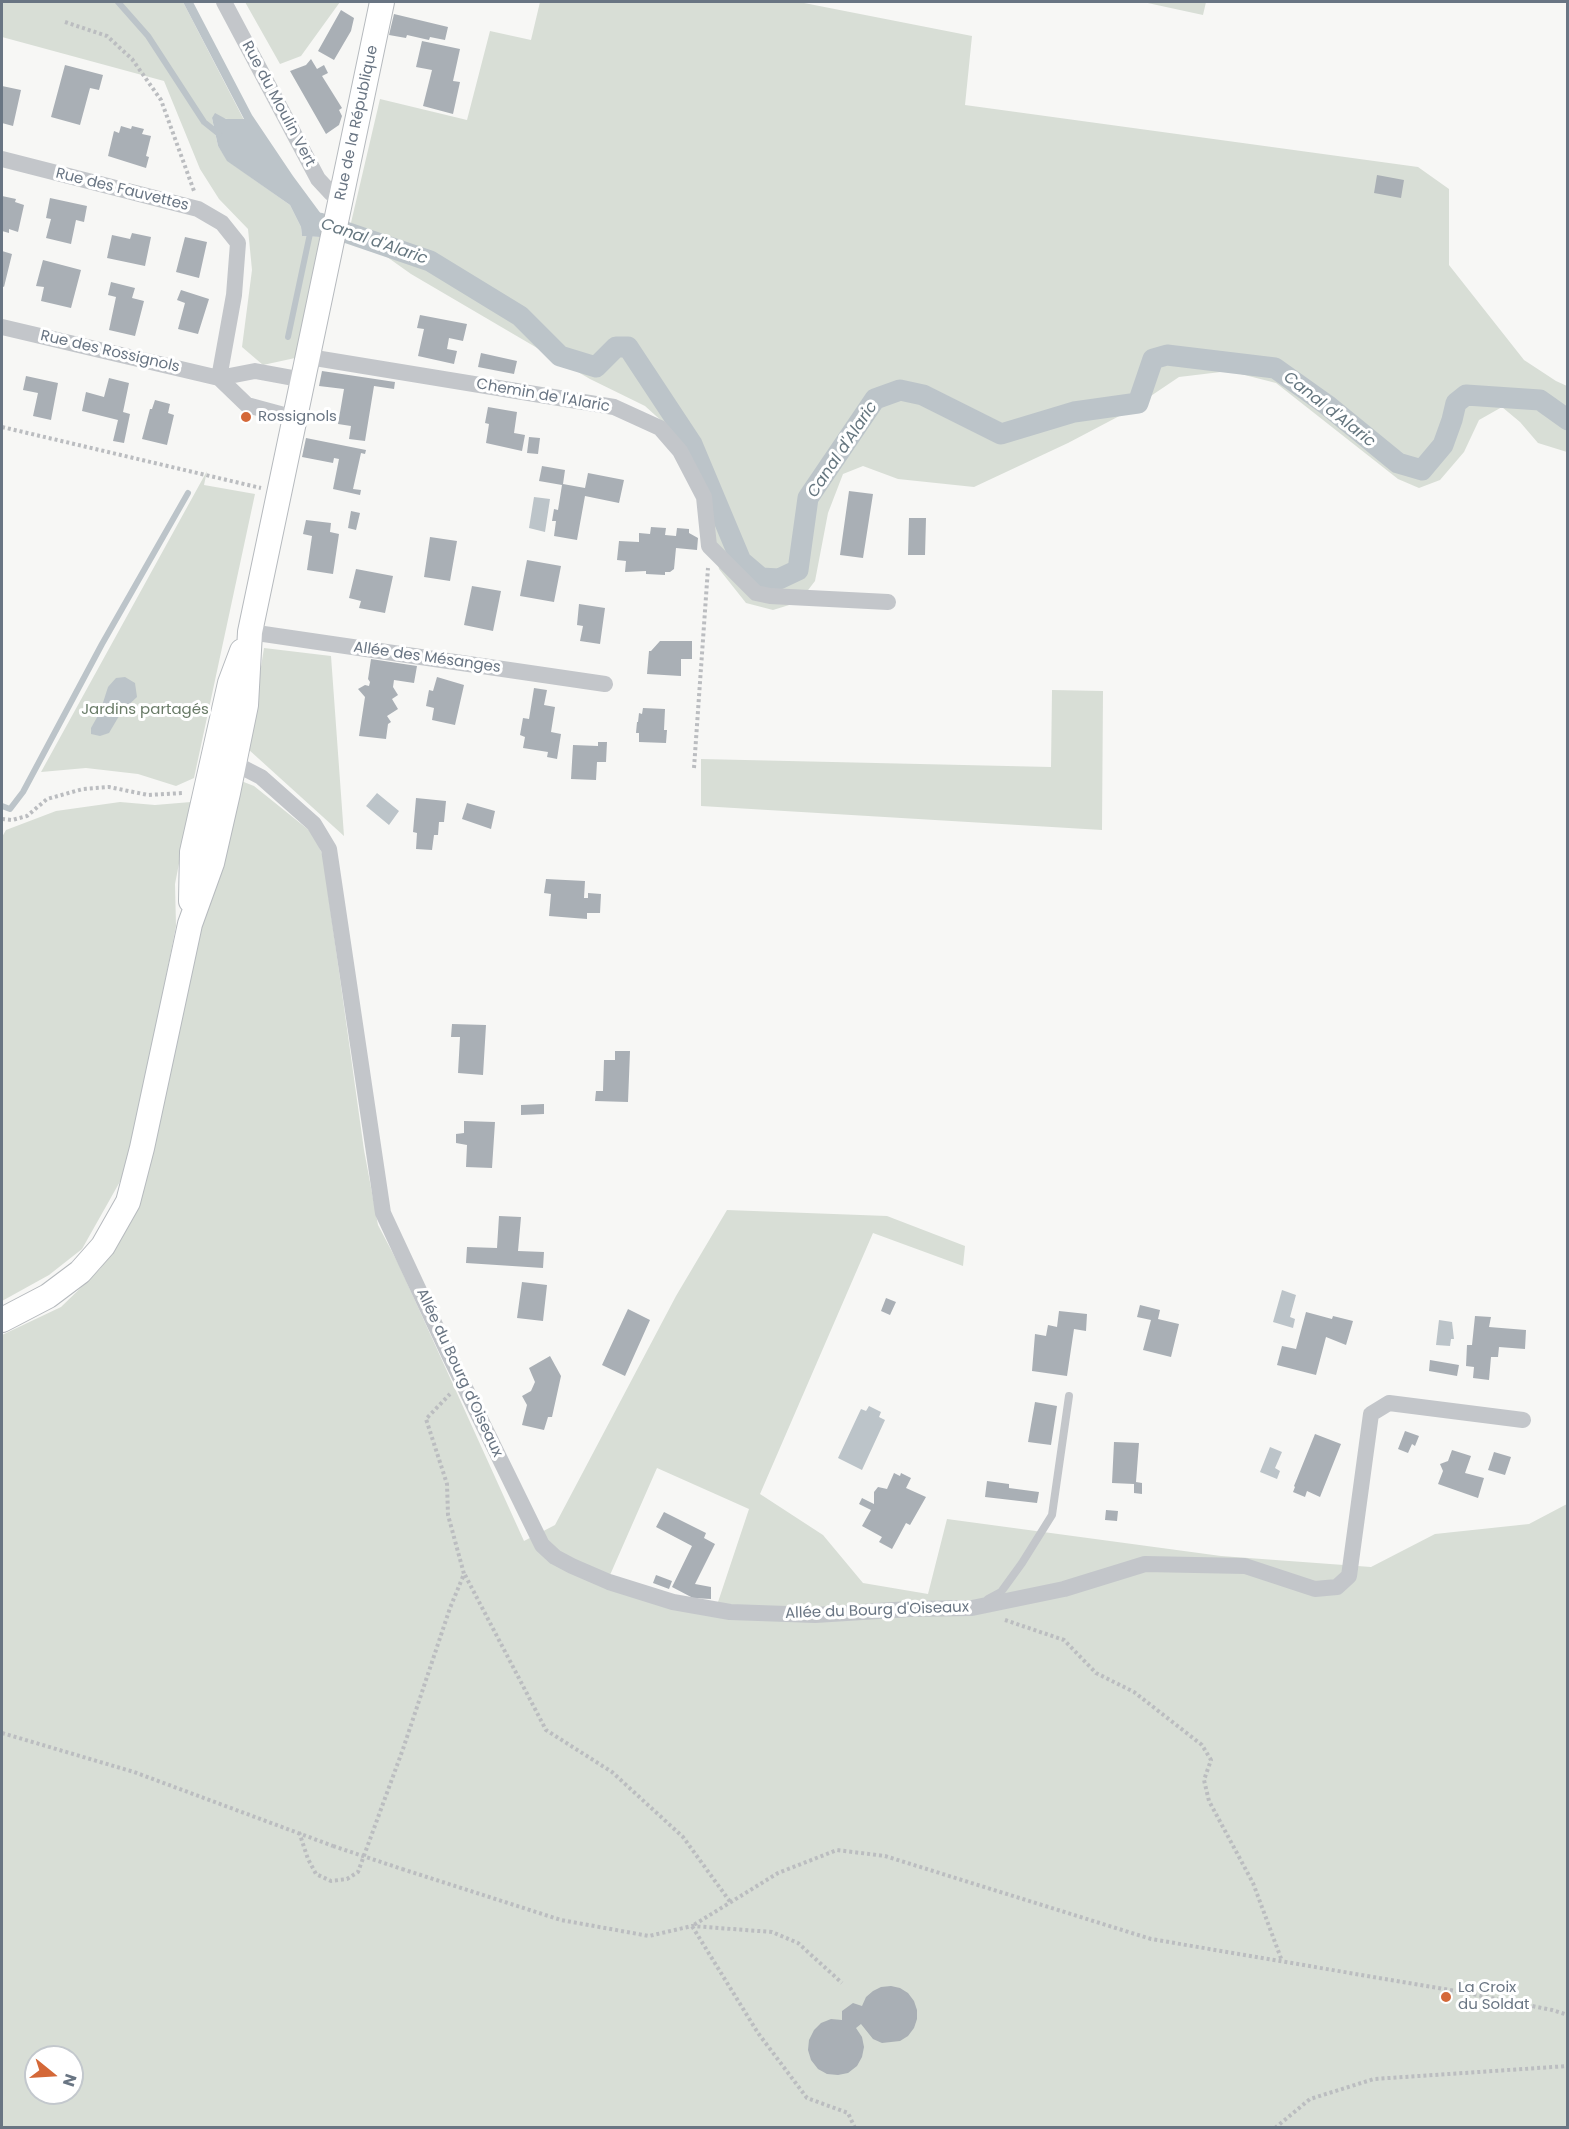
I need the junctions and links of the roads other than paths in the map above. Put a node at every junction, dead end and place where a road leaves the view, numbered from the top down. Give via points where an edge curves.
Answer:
1 (224, 2) edge
2 (382, 2) edge
3 (2, 159) edge
4 (340, 203) junction
5 (2, 327) edge
6 (309, 357) junction
7 (219, 378) junction
8 (304, 380) junction
9 (295, 418) junction
10 (888, 602) dead end
11 (250, 632) junction
12 (605, 684) dead end
13 (224, 758) junction
14 (190, 924) junction
15 (2, 1320) edge
16 (1069, 1396) dead end
17 (1523, 1420) dead end
18 (972, 1608) junction

1 - 4 street, Rue du Moulin Vert via 318,179
2 - 4 street, Rue de la République
3 - 7 street, Rue des Fauvettes via 198,209 222,223 238,243 234,295
4 - 6 street, Rue de la République
5 - 7 street, Rue des Rossignols
6 - 8 street, Rue de la République
6 - 10 street, Chemin de l'Alaric via 614,407 660,428 680,451 704,497 709,546 756,593
7 - 8 street, Rue des Rossignols via 255,371
7 - 9 street via 247,405
8 - 9 street, Rue de la République
9 - 11 street, Rue de la République
11 - 12 street, Allée des Mésanges
11 - 13 street, Rue de la République via 246,705
13 - 14 street via 212,863
13 - 14 street via 205,794 192,852
13 - 18 street, Allée du Bourg d'Oiseaux via 261,777 314,824 329,849 383,1213 542,1545 555,1557 609,1582 673,1602 730,1612 815,1616
14 - 15 street via 128,1202 103,1246 80,1272 48,1296
16 - 18 lane via 1052,1515 1001,1592
17 - 18 street, Allée du Bourg d'Oiseaux via 1389,1403 1371,1414 1349,1576 1337,1587 1315,1589 1245,1566 1145,1564 1064,1589

